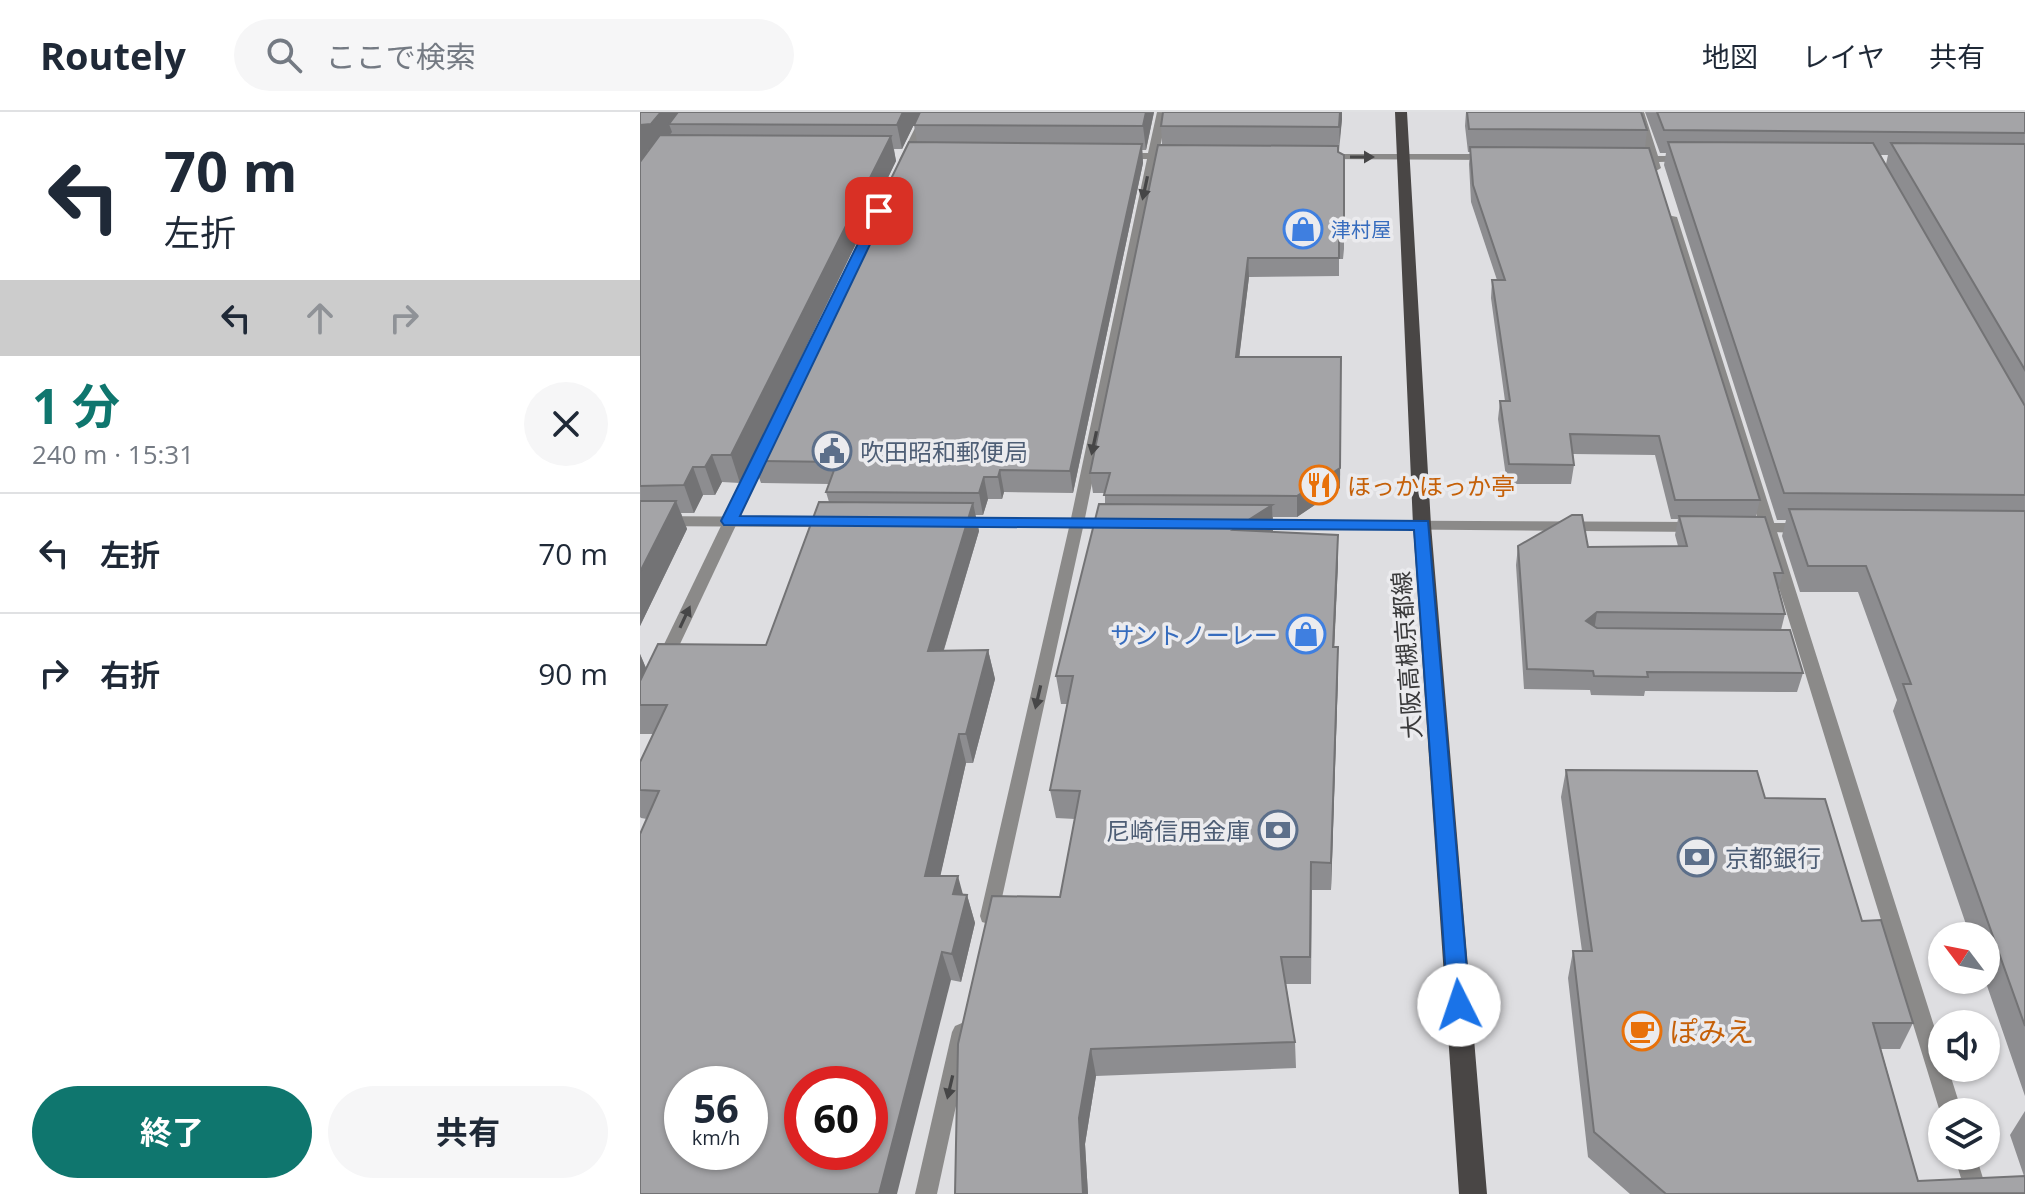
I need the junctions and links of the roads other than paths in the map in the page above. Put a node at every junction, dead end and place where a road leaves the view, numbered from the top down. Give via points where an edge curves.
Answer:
1 (928, 112) edge
2 (1162, 112) edge
3 (1401, 112) edge
4 (1639, 112) edge
5 (891, 155) edge
6 (907, 155) junction
7 (922, 155) edge
8 (1106, 156) edge
9 (1152, 156) junction
10 (1182, 156) edge
11 (1316, 157) edge
12 (1405, 157) junction
13 (1510, 158) edge
14 (1621, 159) edge
15 (1653, 159) junction
16 (1700, 159) edge
17 (900, 169) edge
18 (770, 437) edge
19 (640, 521) edge
20 (730, 521) junction
21 (840, 522) edge
22 (935, 523) edge
23 (1077, 523) junction
24 (1125, 524) edge
25 (1235, 525) edge
26 (1422, 525) junction
27 (1770, 528) junction
28 (1817, 528) edge
29 (659, 672) edge
30 (986, 929) edge
31 (965, 1022) edge
32 (1947, 1098) edge
33 (1969, 1170) edge
34 (926, 1194) edge
35 (1473, 1194) edge
36 (1977, 1194) edge

1 - 6 street
2 - 9 street
3 - 12 main road, 大阪高槻京都線
4 - 15 street
5 - 6 street
6 - 7 street
6 - 17 street
8 - 9 street
9 - 10 street
9 -> 23 street
11 -> 12 street
12 - 13 street
12 - 26 main road, 大阪高槻京都線
14 - 15 street
15 - 16 street
15 - 27 street
18 - 20 street
19 - 20 street
20 - 21 street
29 -> 20 street
22 - 23 street
23 - 24 street
23 -> 30 street
25 - 26 street
26 - 27 street
26 - 35 main road, 大阪高槻京都線
27 - 28 street
27 - 32 street
31 -> 34 street
33 - 36 street

